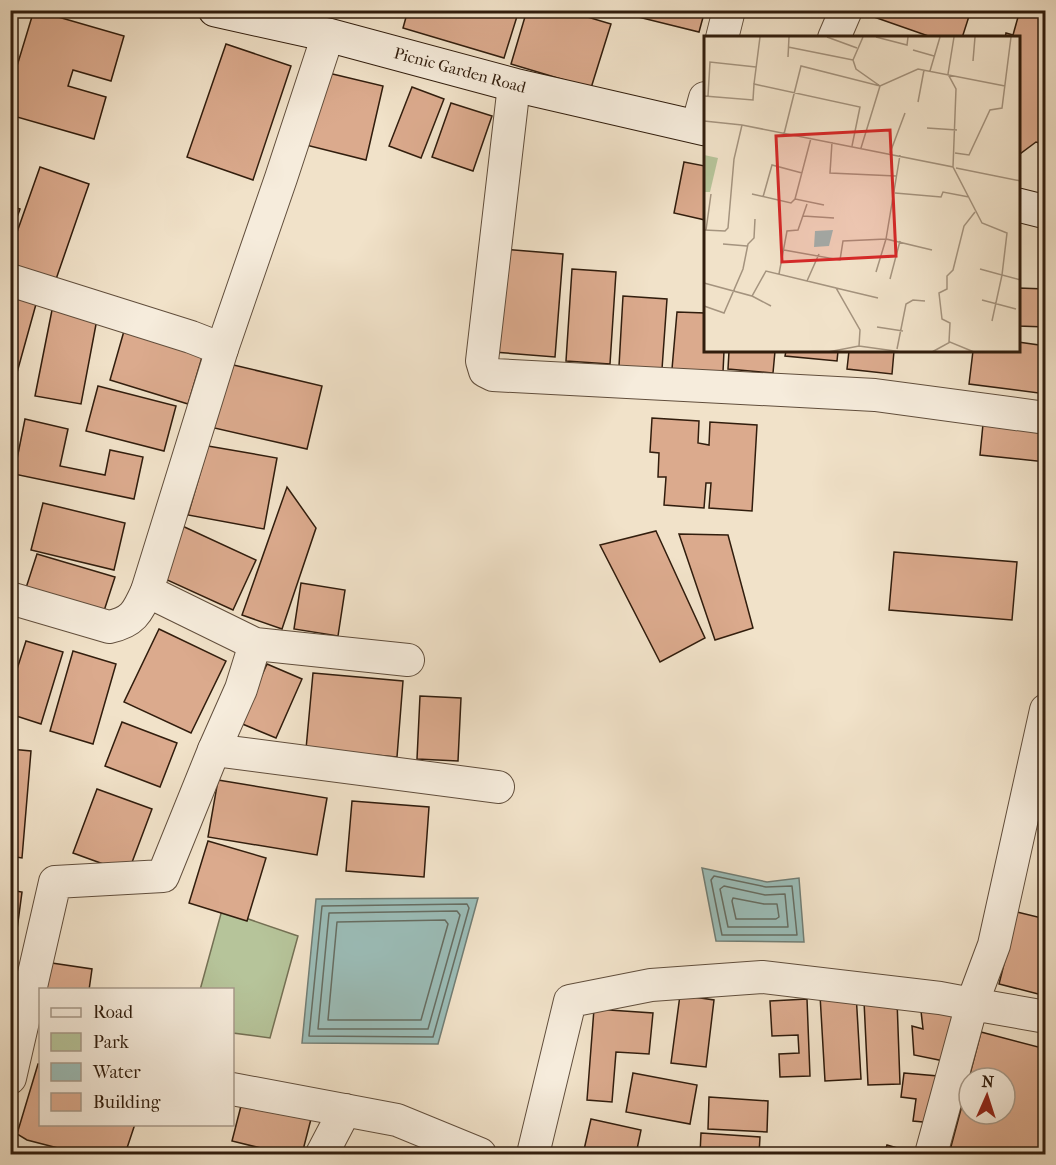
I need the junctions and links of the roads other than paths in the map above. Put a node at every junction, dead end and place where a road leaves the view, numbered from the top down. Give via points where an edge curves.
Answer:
1 (215, 10) edge
2 (729, 10) edge
3 (846, 10) edge
4 (328, 35) junction
5 (722, 36) edge
6 (835, 36) edge
7 (514, 86) junction
8 (702, 118) edge
9 (1020, 206) edge
10 (1046, 212) edge
11 (10, 280) edge
12 (222, 349) junction
13 (1046, 418) edge
14 (147, 591) junction
15 (10, 598) edge
16 (255, 644) junction
17 (408, 660) dead end
18 (1046, 710) edge
19 (214, 750) junction
20 (498, 787) dead end
21 (972, 1004) junction
22 (1046, 1017) edge
23 (22, 1064) edge
24 (234, 1089) edge
25 (345, 1110) junction
26 (322, 1155) edge
27 (480, 1155) edge
28 (533, 1155) edge
29 (931, 1155) edge

1 - 4 main road, Picnic Garden Road
2 - 5 street
3 - 6 street
4 - 7 main road, Picnic Garden Road
4 - 12 street
7 - 8 main road, Picnic Garden Road
7 - 13 street via 482,360 486,371 493,375 875,395
9 - 10 main road
11 - 12 street
12 - 14 street
14 - 15 street via 132,618 109,627
14 - 16 street
16 - 17 street
16 - 19 street via 241,689
18 - 21 street via 994,945
19 - 20 street
19 - 23 street via 163,876 55,882
21 - 22 street
21 - 28 street via 762,977 651,985 570,1001
21 - 29 street
24 - 25 street
25 - 26 street
25 - 27 street via 397,1120

